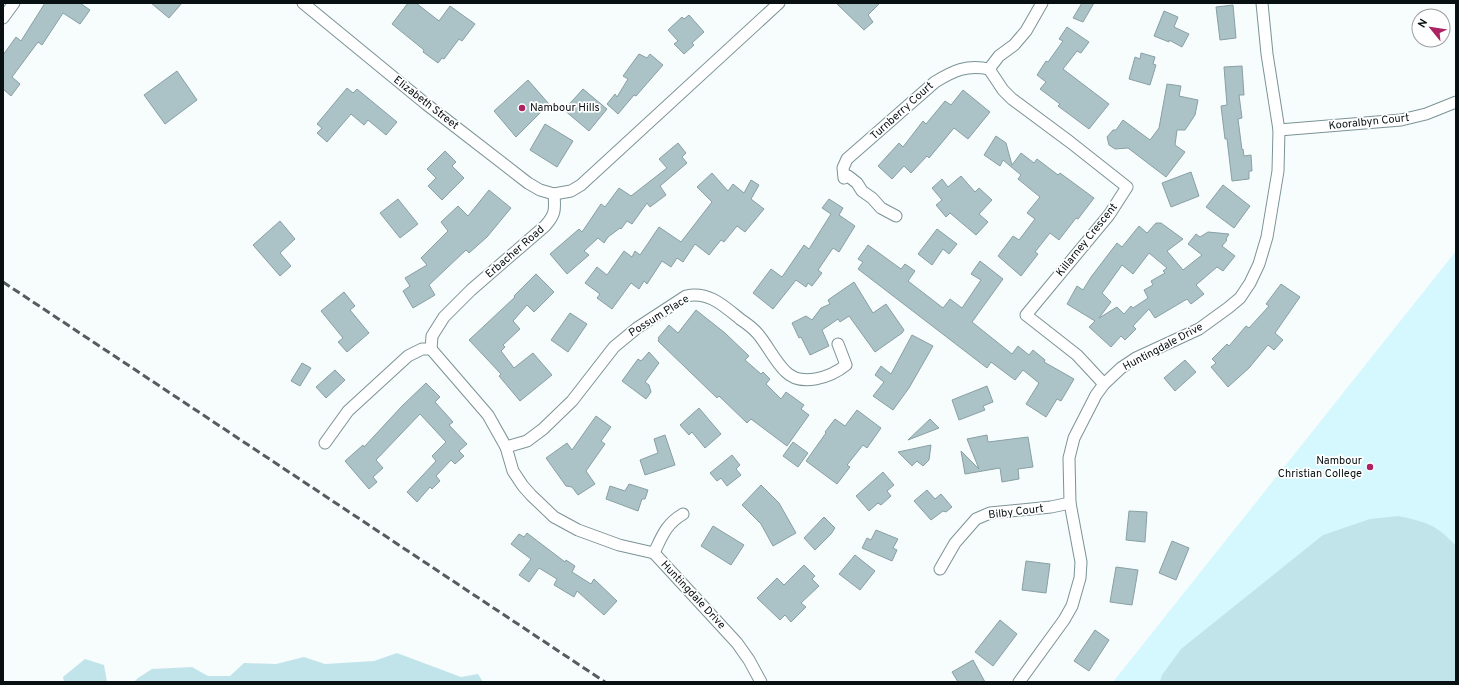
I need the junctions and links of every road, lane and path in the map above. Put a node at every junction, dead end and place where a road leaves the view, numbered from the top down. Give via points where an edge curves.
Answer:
1 (14, 3) edge
2 (303, 3) edge
3 (779, 3) edge
4 (1042, 3) edge
5 (1263, 3) edge
6 (3, 18) edge
7 (989, 69) junction
8 (1456, 102) edge
9 (1279, 130) junction
10 (554, 194) junction
11 (896, 216) dead end
12 (838, 344) dead end
13 (431, 349) junction
14 (1104, 384) junction
15 (325, 443) dead end
16 (506, 447) junction
17 (1070, 503) junction
18 (683, 514) dead end
19 (654, 554) junction
20 (940, 569) dead end
21 (761, 682) edge
22 (1018, 682) edge

1 - 6 street
2 - 10 street, Elizabeth Street via 426,104 528,183
3 - 10 street via 581,185 571,191
4 - 7 street via 1026,31
5 - 9 street, Huntingdale Drive via 1267,54
7 - 11 street, Turnberry Court via 967,67 935,82 847,159 843,168 844,178 848,176 881,208
7 - 14 street, Killarney Crescent via 1003,90 1012,98 1127,187 1109,215 1026,315 1077,355
8 - 9 street, Kooralbyn Court via 1426,114 1401,120
9 - 14 street, Huntingdale Drive via 1278,171 1267,237 1259,264 1240,298 1199,329 1136,358
10 - 13 street, Erbacher Road via 555,209 552,218 444,317 432,336
12 - 16 street, Possum Place via 846,365 838,372 814,379 796,378 780,366 757,332 719,302 695,294 686,296 631,332 614,347 572,401 543,429 527,441
13 - 15 street via 422,349 408,356 348,411
13 - 16 street, Huntingdale Drive via 488,415
14 - 17 street, Huntingdale Drive via 1074,438 1069,458
16 - 19 street, Huntingdale Drive via 513,471 523,486 554,517 578,530
17 - 20 street, Bilby Court via 990,513 976,519 955,543
17 - 22 street, Huntingdale Drive via 1080,562 1080,578 1076,593 1064,620
18 - 19 street via 666,528
19 - 21 street, Huntingdale Drive via 737,643

